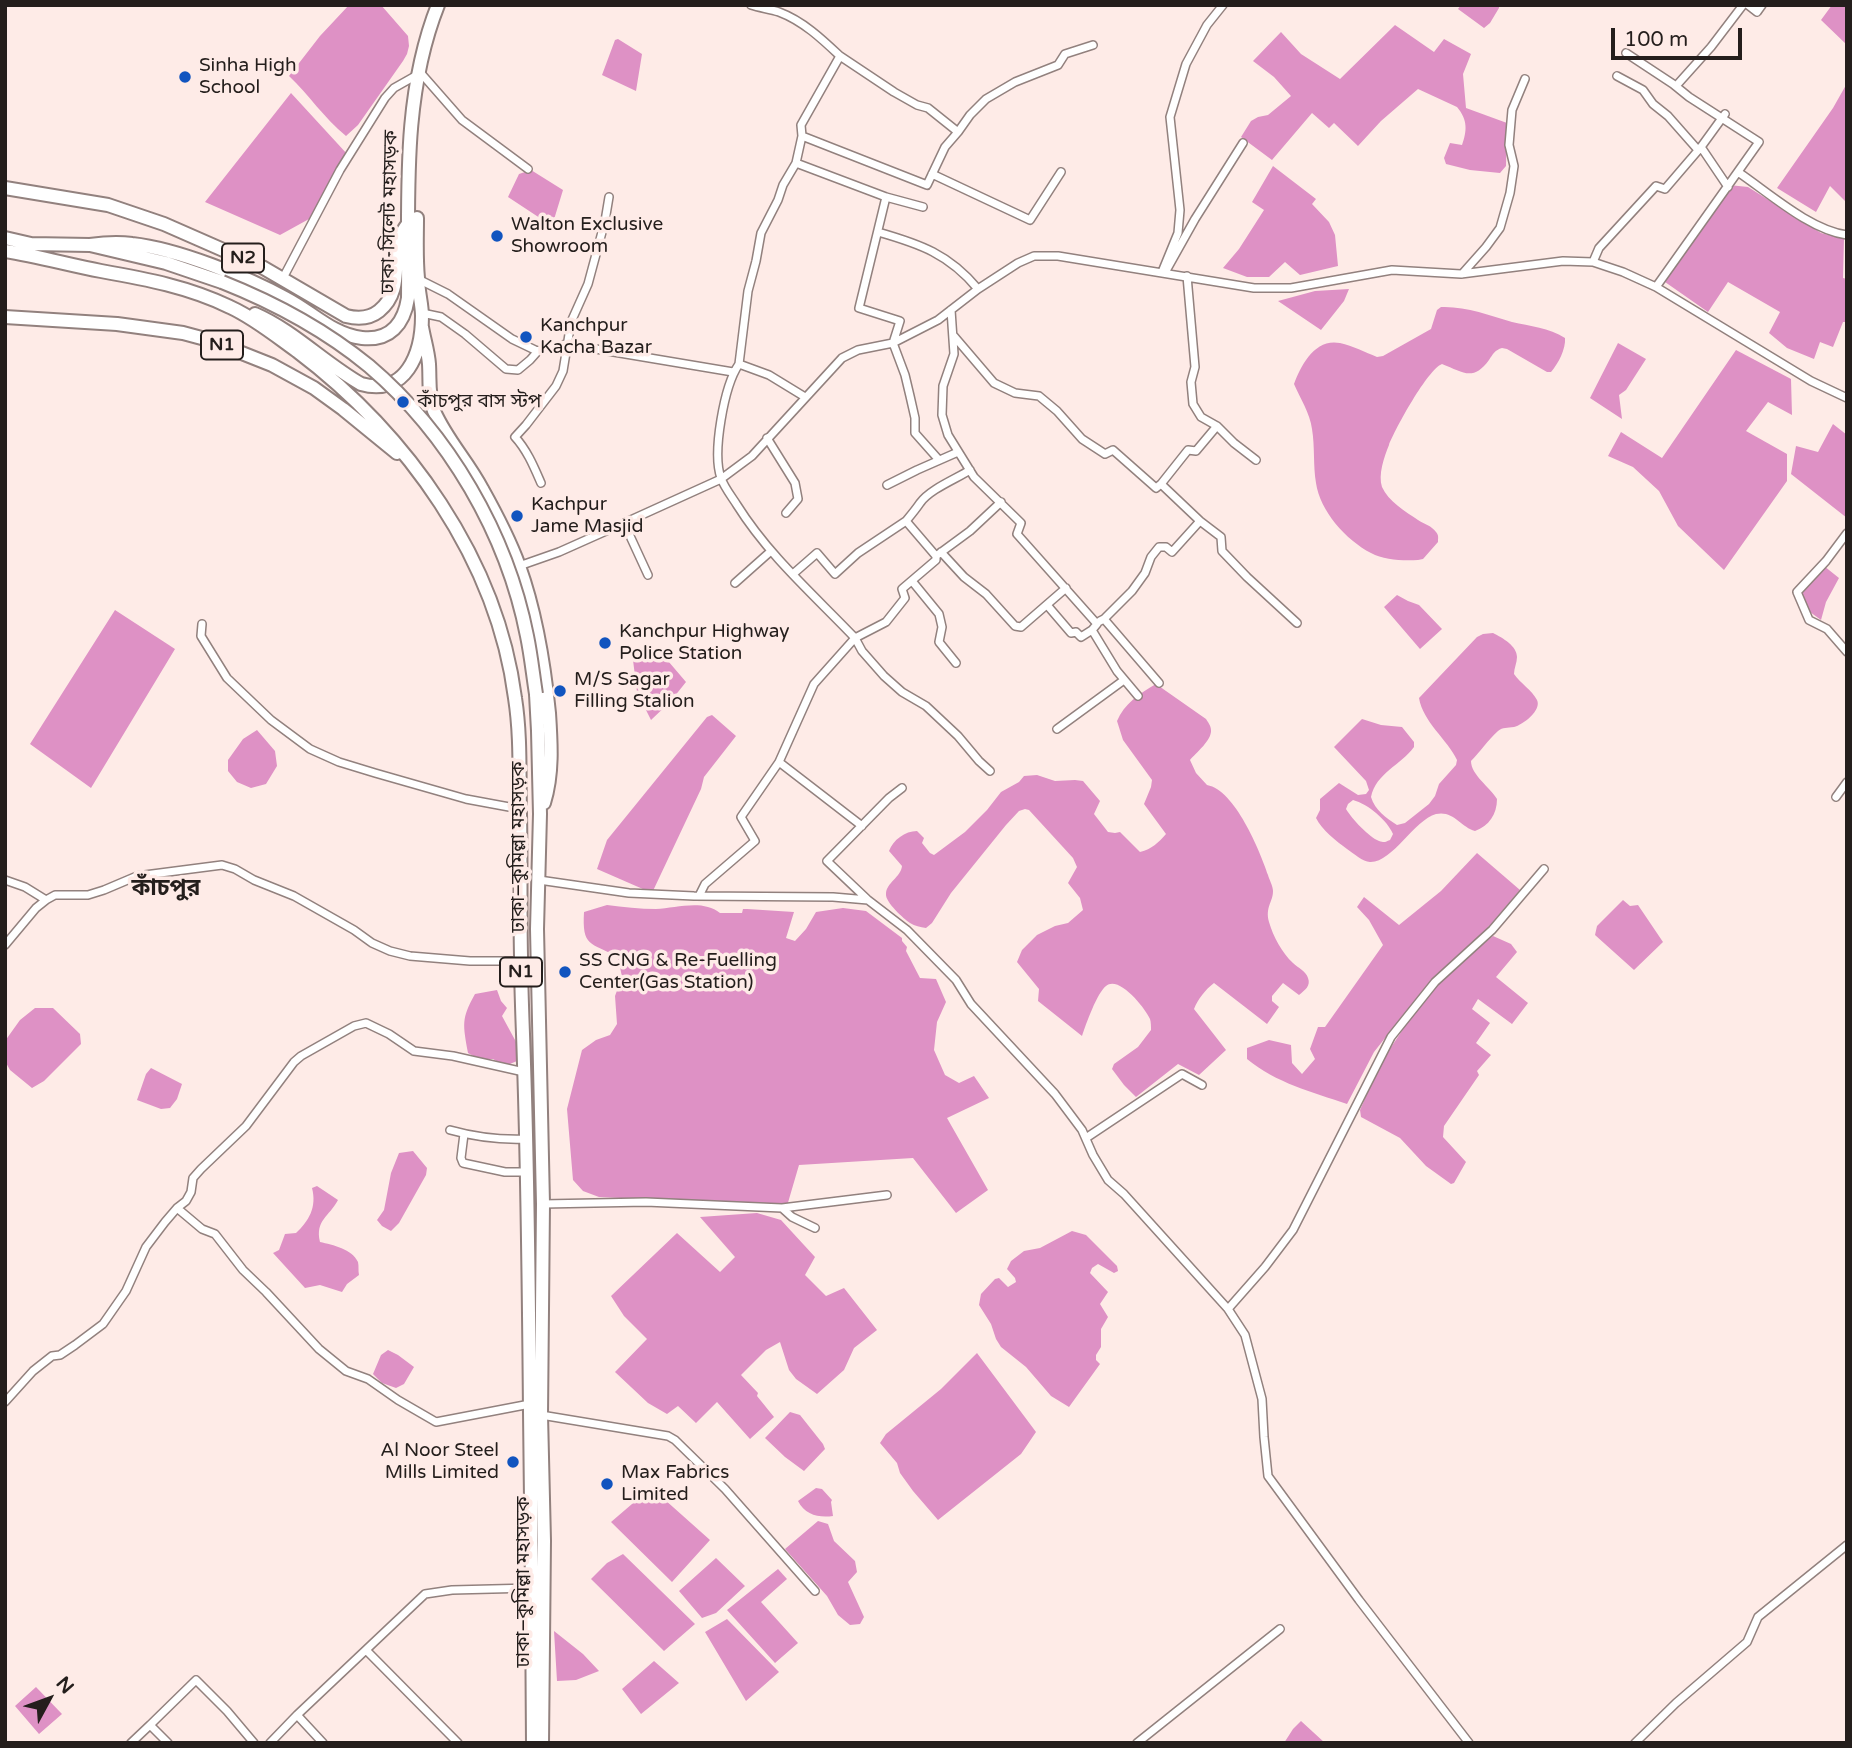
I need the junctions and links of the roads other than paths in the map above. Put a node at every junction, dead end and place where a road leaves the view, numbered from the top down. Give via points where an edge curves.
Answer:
1 (438, 5) edge
2 (751, 5) edge
3 (1223, 5) edge
4 (1762, 5) edge
5 (1741, 6) edge
6 (1093, 45) dead end
7 (1626, 53) dead end
8 (840, 56) junction
9 (418, 73) junction
10 (1617, 76) dead end
11 (1525, 79) dead end
12 (1676, 86) junction
13 (415, 101) junction
14 (1723, 116) junction
15 (958, 132) junction
16 (803, 136) junction
17 (1243, 143) dead end
18 (1699, 148) junction
19 (796, 163) junction
20 (528, 169) dead end
21 (1061, 172) dead end
22 (1738, 172) junction
23 (932, 174) junction
24 (1728, 187) junction
25 (5, 188) edge
26 (609, 197) dead end
27 (886, 197) junction
28 (923, 207) dead end
29 (409, 223) junction
30 (878, 232) junction
31 (1847, 235) edge
32 (5, 238) edge
33 (90, 245) junction
34 (31, 249) junction
35 (5, 251) edge
36 (1593, 262) junction
37 (1163, 272) junction
38 (1461, 274) junction
39 (1187, 276) junction
40 (283, 278) junction
41 (418, 279) junction
42 (1656, 287) junction
43 (978, 289) junction
44 (234, 309) junction
45 (951, 310) junction
46 (422, 313) junction
47 (5, 317) edge
48 (422, 327) junction
49 (953, 335) junction
50 (893, 343) junction
51 (566, 344) junction
52 (538, 351) junction
53 (739, 364) junction
54 (733, 372) junction
55 (805, 397) junction
56 (1847, 398) edge
57 (1217, 425) junction
58 (767, 438) junction
59 (958, 453) junction
60 (407, 458) junction
61 (939, 460) junction
62 (1256, 460) dead end
63 (970, 470) junction
64 (721, 479) junction
65 (541, 483) dead end
66 (1161, 484) junction
67 (887, 485) dead end
68 (1001, 502) junction
69 (786, 513) dead end
70 (1200, 521) junction
71 (906, 522) junction
72 (624, 523) junction
73 (1847, 533) edge
74 (772, 551) junction
75 (939, 554) junction
76 (519, 566) junction
77 (793, 574) junction
78 (648, 575) dead end
79 (912, 581) junction
80 (735, 583) dead end
81 (1066, 588) junction
82 (1047, 605) junction
83 (202, 624) dead end
84 (1097, 624) junction
85 (1297, 624) dead end
86 (855, 638) junction
87 (1847, 652) edge
88 (956, 663) dead end
89 (1124, 680) junction
90 (1159, 683) dead end
91 (1138, 695) dead end
92 (1057, 729) dead end
93 (779, 762) junction
94 (990, 771) dead end
95 (1847, 782) edge
96 (902, 788) dead end
97 (1836, 797) dead end
98 (520, 809) junction
99 (540, 814) junction
100 (862, 826) junction
101 (1544, 869) dead end
102 (5, 880) edge
103 (539, 880) junction
104 (699, 896) junction
105 (46, 900) junction
106 (867, 900) junction
107 (5, 945) edge
108 (521, 961) junction
109 (524, 1072) junction
110 (1202, 1085) dead end
111 (450, 1130) dead end
112 (464, 1134) junction
113 (1086, 1138) junction
114 (526, 1139) junction
115 (527, 1172) junction
116 (887, 1195) dead end
117 (543, 1204) junction
118 (177, 1208) junction
119 (782, 1208) junction
120 (815, 1228) dead end
121 (1228, 1309) junction
122 (5, 1402) edge
123 (530, 1404) junction
124 (541, 1415) junction
125 (1847, 1545) edge
126 (532, 1588) junction
127 (815, 1591) dead end
128 (1280, 1629) dead end
129 (366, 1650) junction
130 (538, 1708) junction
131 (297, 1715) junction
132 (149, 1725) junction
133 (131, 1743) edge
134 (168, 1743) edge
135 (254, 1743) edge
136 (270, 1743) edge
137 (323, 1743) edge
138 (458, 1743) edge
139 (533, 1743) edge
140 (542, 1743) edge
141 (1137, 1743) edge
142 (1469, 1743) edge
143 (1635, 1743) edge

1 - 9 highway, ঢাকা-সিলেট মহাসড়ক / N2
2 - 8 street via 800,23
3 - 37 street via 1186,64 1170,117 1181,210 1178,233
4 - 5 street via 1757,12
5 - 12 street
6 - 15 street via 1065,54 1058,65 986,99
7 - 12 street
8 - 15 street via 894,92 928,108
8 - 16 street via 801,125
9 - 13 highway, ঢাকা-সিলেট মহাসড়ক / N2
9 - 20 street via 462,120
9 - 40 street via 385,99 340,170
10 - 18 street via 1643,90
11 - 38 street via 1511,110 1509,145 1514,166 1500,228
12 - 14 street
13 - 29 highway, ঢাকা-সিলেট মহাসড়ক / N2
13 - 41 highway, ঢাকা-সিলেট মহাসড়ক / N2
14 - 18 street
14 - 22 street via 1759,142
15 - 23 street
16 - 19 street
16 - 23 street via 927,184
17 - 37 street
18 - 24 street
18 - 36 street via 1665,188 1656,187 1614,230
19 - 27 street
19 - 53 street via 761,233
21 - 23 street via 1030,220
22 - 24 street
22 - 31 street via 1809,221
24 - 42 street
25 - 40 highway, N2 via 135,213
26 - 51 street via 588,284
27 - 28 street
27 - 30 street
29 - 33 highway, ঢাকা-সিলেট মহাসড়ক / N2 via 406,311 395,329 373,338 350,336 289,299 178,254 135,244
29 - 40 highway, N2 via 400,237 394,290 374,315 346,316
30 - 43 street via 950,260
30 - 50 street via 859,308 900,321
32 - 34 highway, N1
33 - 34 highway, ঢাকা–কুমিল্লা মহাসড়ক / N1
33 - 99 highway, ঢাকা–কুমিল্লা মহাসড়ক / N1, bridge via 222,282 292,314 369,366 441,445 504,556 527,637 536,694
34 - 35 highway, N1
34 - 44 highway, ঢাকা–কুমিল্লা মহাসড়ক / N1 via 161,282
36 - 38 street via 1563,261
36 - 42 street
37 - 39 street
37 - 43 street via 1034,256
38 - 39 street via 1392,270 1291,288 1254,288
39 - 57 street via 1195,368 1193,404 1201,417
41 - 46 highway, ঢাকা-সিলেট মহাসড়ক / N2
41 - 52 street
42 - 56 street
43 - 45 street
44 - 48 highway, ঢাকা-সিলেট মহাসড়ক / N2 via 270,321 370,387 391,384 410,368
44 - 60 highway, ঢাকা–কুমিল্লা মহাসড়ক / N1 via 339,386
45 - 49 street
45 - 50 street
46 - 48 highway, ঢাকা-সিলেট মহাসড়ক / N2
46 - 52 street via 440,317 466,334 506,369 518,370
47 - 60 highway, N1 via 143,327 218,343 314,388 389,449
48 - 76 highway, N1 via 434,410 481,486
49 - 59 street via 954,354 943,386 942,415
49 - 66 street via 994,383 1014,393 1039,396 1082,439 1105,454 1113,450 1156,488
50 - 55 street via 842,358
50 - 61 street via 911,397 915,433
51 - 52 street
51 - 54 street
51 - 65 street via 556,386 515,437
53 - 54 street
53 - 55 street via 769,375
54 - 64 street via 721,412
55 - 58 street
57 - 62 street
57 - 66 street via 1196,451 1188,450
58 - 64 street
58 - 69 street via 798,494
59 - 61 street
59 - 63 street
60 - 98 highway, ঢাকা–কুমিল্লা মহাসড়ক / N1 via 463,541 499,625 516,705
61 - 67 street
63 - 68 street
63 - 71 street via 921,501
64 - 72 street
64 - 74 street
66 - 70 street
68 - 75 street
68 - 81 street via 1021,523 1017,534
70 - 84 street via 1172,552 1160,547 1132,591
70 - 85 street via 1220,537 1222,551
71 - 75 street
71 - 77 street via 835,574 817,553
72 - 76 street
72 - 78 street
73 - 87 street via 1797,592 1809,620 1827,629
74 - 77 street
74 - 80 street
75 - 79 street
75 - 82 street via 1015,626 1021,627
76 - 99 highway, N1 via 536,624 547,690 550,783
77 - 86 street
79 - 86 street via 902,589 905,598 886,622
79 - 88 street via 939,614 939,642
81 - 82 street
81 - 84 street
82 - 84 street via 1071,633 1082,637
83 - 98 street via 201,636 226,678 310,749 338,762 466,799
84 - 89 street
84 - 90 street
86 - 93 street via 814,684
86 - 94 street via 884,676 926,706
89 - 91 street
89 - 92 street
93 - 100 street
93 - 104 street via 741,817 755,841 705,884
95 - 97 street
96 - 100 street
98 - 108 highway, ঢাকা–কুমিল্লা মহাসড়ক / N1
99 - 103 highway, ঢাকা–কুমিল্লা মহাসড়ক / N1
100 - 106 street via 827,860
101 - 121 street via 1492,930 1435,982 1391,1037 1293,1230
102 - 105 street
103 - 104 street via 629,893
103 - 117 highway, ঢাকা–কুমিল্লা মহাসড়ক / N1
104 - 106 street
105 - 107 street
105 - 108 street via 55,895 88,895 137,876 222,865 294,896 390,951 459,960
106 - 113 street via 907,930 957,980 971,1004 1055,1094
108 - 109 highway, ঢাকা–কুমিল্লা মহাসড়ক / N1
109 - 114 highway, ঢাকা–কুমিল্লা মহাসড়ক / N1
109 - 118 street via 421,1053 366,1023 355,1027 294,1062 246,1126 193,1178 191,1192
110 - 113 street via 1182,1074
111 - 112 street
112 - 114 street
112 - 115 street via 464,1163
113 - 121 street via 1108,1180
114 - 115 highway, ঢাকা–কুমিল্লা মহাসড়ক / N1
115 - 123 highway, ঢাকা–কুমিল্লা মহাসড়ক / N1
116 - 119 street
117 - 119 street via 646,1202
117 - 124 highway, ঢাকা–কুমিল্লা মহাসড়ক / N1
118 - 122 street via 146,1247 126,1291 103,1324 33,1371
118 - 123 street via 215,1234 318,1349 346,1371 368,1379 436,1422
119 - 120 street
121 - 142 street via 1245,1335 1262,1399 1268,1476
123 - 126 highway, ঢাকা–কুমিল্লা মহাসড়ক / N1
124 - 127 street via 675,1440
124 - 130 highway, ঢাকা–কুমিল্লা মহাসড়ক / N1 via 544,1541
125 - 143 street via 1758,1618 1747,1642
126 - 129 street via 425,1594
126 - 130 highway, ঢাকা–কুমিল্লা মহাসড়ক / N1
128 - 141 street
129 - 131 street
129 - 138 street
130 - 139 highway, ঢাকা–কুমিল্লা মহাসড়ক / N1
130 - 140 highway, ঢাকা–কুমিল্লা মহাসড়ক / N1
131 - 136 street
131 - 137 street
132 - 133 street
132 - 134 street
132 - 135 street via 196,1680

